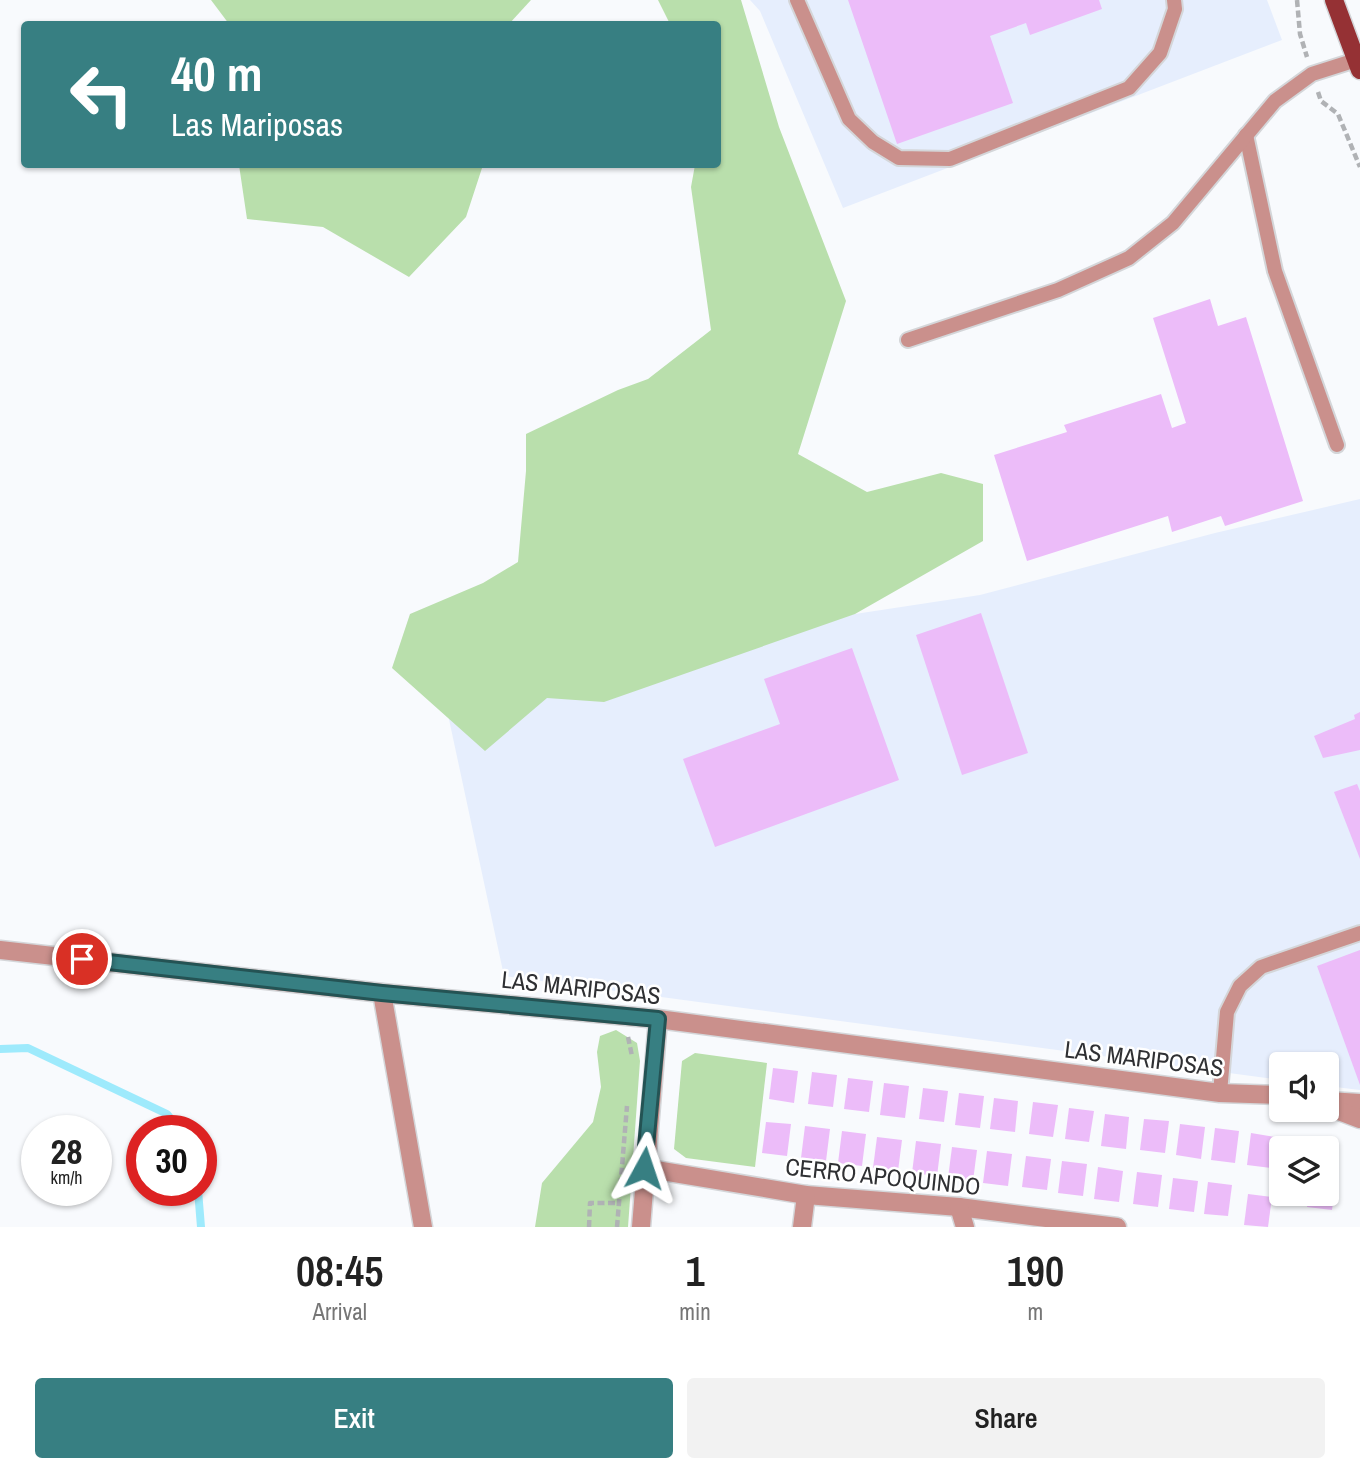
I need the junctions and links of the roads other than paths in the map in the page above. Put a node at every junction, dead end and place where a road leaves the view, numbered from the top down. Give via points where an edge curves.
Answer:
1 (797, 0) edge
2 (1174, 0) edge
3 (1334, 0) edge
4 (1358, 65) edge
5 (1246, 135) junction
6 (908, 340) dead end
7 (1338, 445) dead end
8 (1360, 933) edge
9 (0, 950) edge
10 (382, 993) junction
11 (658, 1019) junction
12 (1220, 1093) junction
13 (1269, 1095) edge
14 (1339, 1107) edge
15 (1339, 1110) edge
16 (1357, 1115) edge
17 (644, 1168) junction
18 (806, 1195) junction
19 (959, 1207) junction
20 (423, 1227) edge
21 (641, 1227) edge
22 (803, 1227) edge
23 (965, 1227) edge
24 (1117, 1227) edge

1 - 2 lane via 849,119 899,158 950,159 1129,88 1160,53
3 - 4 main road
4 - 5 lane via 1312,74 1275,101
5 - 6 lane via 1173,223 1129,258 1058,290
5 - 7 lane via 1275,271
8 - 12 lane via 1261,967 1240,986 1227,1012
9 - 10 street, LAS MARIPOSAS
10 - 11 street, LAS MARIPOSAS
10 - 20 street
11 - 12 street, LAS MARIPOSAS
11 - 17 street
12 - 13 street, LAS MARIPOSAS
14 - 16 street
15 - 16 street
17 - 18 street, CERRO APOQUINDO
17 - 21 street
18 - 19 street, CERRO APOQUINDO
18 - 22 street
19 - 23 street
19 - 24 street, CERRO APOQUINDO

